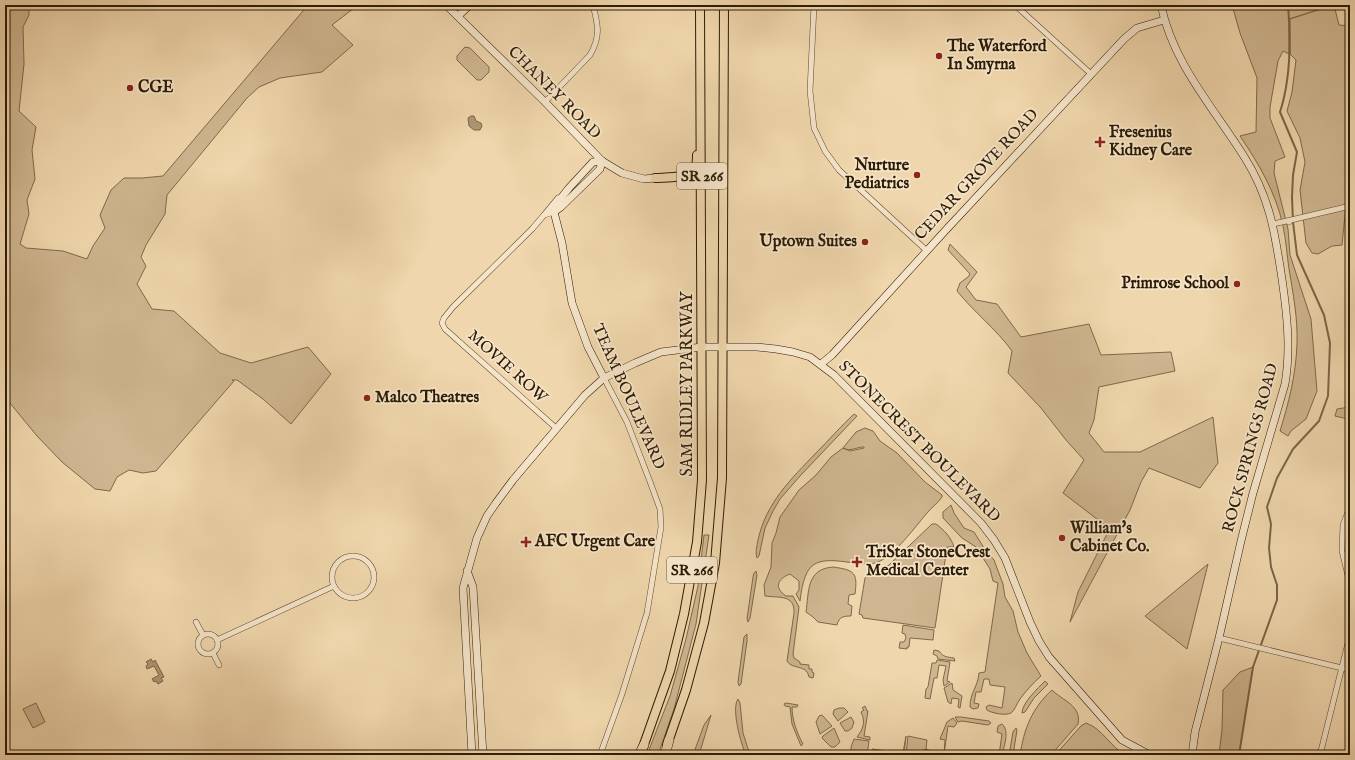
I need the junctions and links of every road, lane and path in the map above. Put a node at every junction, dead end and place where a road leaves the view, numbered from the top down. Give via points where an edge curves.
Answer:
1 (446, 5) edge
2 (470, 5) edge
3 (593, 5) edge
4 (700, 5) edge
5 (724, 5) edge
6 (814, 5) edge
7 (1015, 5) edge
8 (1160, 5) edge
9 (458, 16) junction
10 (1164, 20) junction
11 (701, 70) junction
12 (1090, 74) junction
13 (545, 102) junction
14 (602, 161) junction
15 (579, 177) junction
16 (655, 178) joint
17 (586, 183) junction
18 (569, 188) junction
19 (1350, 206) edge
20 (554, 212) junction
21 (544, 215) junction
22 (1273, 224) junction
23 (926, 250) junction
24 (722, 346) junction
25 (702, 347) junction
26 (821, 364) junction
27 (604, 378) junction
28 (556, 428) junction
29 (1350, 507) edge
30 (467, 571) junction
31 (1350, 584) edge
32 (334, 586) junction
33 (196, 622) dead end
34 (202, 635) junction
35 (1350, 635) edge
36 (1219, 638) junction
37 (217, 640) junction
38 (212, 653) junction
39 (219, 665) dead end
40 (1342, 669) junction
41 (1350, 670) edge
42 (669, 740) joint
43 (644, 745) joint
44 (472, 755) edge
45 (484, 755) edge
46 (600, 755) edge
47 (639, 755) edge
48 (664, 755) edge
49 (1150, 755) edge
50 (1192, 755) edge
51 (1320, 755) edge

1 - 9 street, CHANEY ROAD
2 - 9 street
3 - 13 street via 598,30 594,49
4 - 11 main road, SAM RIDLEY PARKWAY / SR 266
5 - 24 main road, SR 266
6 - 23 street via 810,91 814,128 825,151 839,170
7 - 12 street
8 - 10 street, ROCK SPRINGS ROAD
9 - 13 street, CHANEY ROAD
10 - 12 street, CEDAR GROVE ROAD via 1137,28
10 - 22 street, ROCK SPRINGS ROAD via 1185,70 1260,185
11 - 16 main road via 695,168 687,175
11 - 25 main road, SAM RIDLEY PARKWAY / SR 266
12 - 23 street, CEDAR GROVE ROAD
13 - 14 street, CHANEY ROAD
14 - 15 street via 594,162
14 - 16 street, CHANEY ROAD via 622,173 644,179
14 - 17 street via 600,169
15 - 17 street
15 - 18 street
17 - 20 street
18 - 20 street
18 - 21 street
19 - 22 street
20 - 21 street
20 - 27 street, TEAM BOULEVARD via 572,303 588,347
21 - 28 street, MOVIE ROW via 453,308 442,323
22 - 36 street, ROCK SPRINGS ROAD via 1287,310 1288,369 1244,528
23 - 26 street, CEDAR GROVE ROAD
24 - 25 street, STONECREST BOULEVARD
24 - 26 street, STONECREST BOULEVARD via 800,353
24 - 42 main road, SR 266 via 722,478 715,563 704,623
25 - 27 street, STONECREST BOULEVARD via 661,352
25 - 43 main road, SAM RIDLEY PARKWAY / SR 266 via 702,480 697,542 684,614 670,671
26 - 49 street, STONECREST BOULEVARD via 834,374 981,523 1005,558 1030,622 1049,657 1122,740
27 - 28 street, STONECREST BOULEVARD
27 - 46 street, TEAM BOULEVARD via 627,422 660,509 661,528 646,613 622,694
28 - 30 street, STONECREST BOULEVARD via 487,516
29 - 31 street via 1343,525 1342,551
30 - 44 street, STONECREST BOULEVARD via 463,588
30 - 45 street via 473,587
32 - 32 street via 346,597 363,596 373,583 373,570 362,558 346,558 334,569
32 - 37 street
33 - 34 street
34 - 37 street via 213,635
34 - 38 street via 197,643 199,649 204,654
35 - 40 street
36 - 40 street
36 - 50 street, ROCK SPRINGS ROAD via 1195,732
37 - 38 street via 217,647
38 - 39 street
40 - 41 street
40 - 51 street
42 - 48 highway
43 - 47 highway

